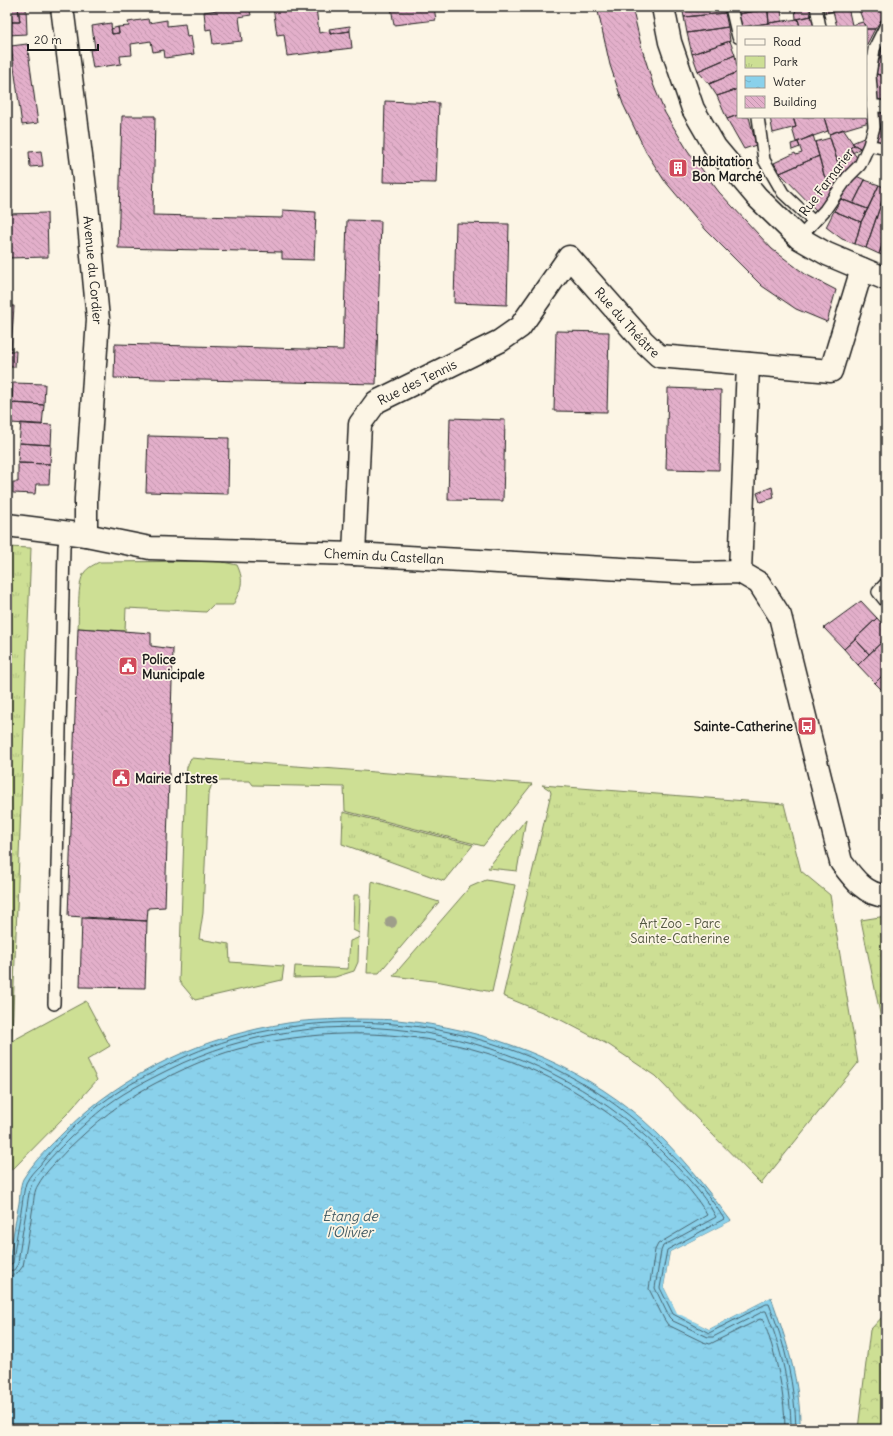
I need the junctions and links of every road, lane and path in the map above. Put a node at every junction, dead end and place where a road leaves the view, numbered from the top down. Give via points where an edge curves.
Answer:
1 (62, 7) edge
2 (663, 7) edge
3 (731, 7) edge
4 (816, 7) edge
5 (886, 25) edge
6 (820, 26) edge
7 (737, 33) edge
8 (871, 105) junction
9 (886, 107) edge
10 (758, 118) edge
11 (869, 145) junction
12 (886, 149) edge
13 (814, 222) junction
14 (799, 238) junction
15 (569, 257) joint
16 (862, 269) junction
17 (886, 279) edge
18 (748, 364) junction
19 (7, 525) edge
20 (76, 534) junction
21 (354, 554) junction
22 (740, 572) junction
23 (886, 583) edge
24 (886, 602) edge
25 (886, 896) edge
26 (54, 1004) dead end

1 - 20 street, Avenue du Cordier via 87,204 98,319 86,499
2 - 14 street via 670,42 693,109 715,147 757,197
3 - 7 lane
4 - 6 lane
5 - 8 lane, Rue Farnarier via 874,49 870,75
8 - 9 lane
8 - 11 lane, Rue Farnarier via 874,127
10 - 13 lane via 764,160 784,194
11 - 12 lane
11 - 13 lane, Rue Farnarier via 860,165
13 - 14 lane, Rue Farnarier
14 - 16 street
15 - 18 street, Rue du Théâtre via 659,356
15 - 21 street, Rue des Tennis via 520,327 500,341 376,402 360,424
16 - 17 street
16 - 18 street, Rue du Théâtre via 831,371
18 - 22 street
19 - 20 street, Chemin du Castellan
20 - 21 street, Chemin du Castellan via 150,548
20 - 26 lane via 64,547
21 - 22 street, Chemin du Castellan via 693,573
22 - 25 street via 759,584 780,616 841,862 859,885 875,896
23 - 24 lane via 878,592

